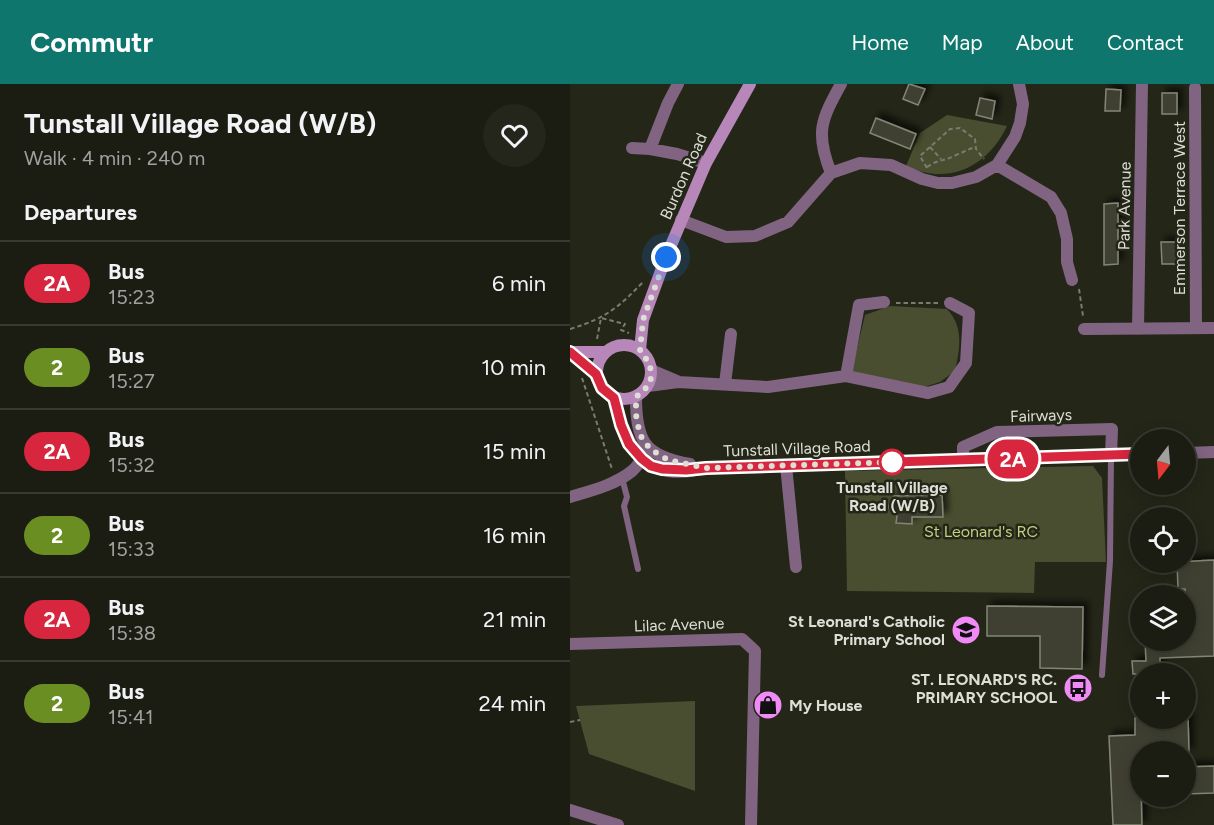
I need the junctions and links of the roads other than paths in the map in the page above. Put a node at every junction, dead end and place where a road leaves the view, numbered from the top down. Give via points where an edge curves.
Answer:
1 (678, 84) edge
2 (750, 84) edge
3 (841, 84) edge
4 (1019, 84) edge
5 (1142, 84) edge
6 (1195, 88) dead end
7 (632, 148) dead end
8 (651, 149) junction
9 (706, 163) junction
10 (994, 166) junction
11 (831, 173) junction
12 (681, 220) junction
13 (1072, 280) road end
14 (884, 302) road end
15 (950, 303) road end
16 (643, 320) junction
17 (1196, 328) junction
18 (1214, 328) edge
19 (1084, 329) road end
20 (1138, 329) junction
21 (732, 334) dead end
22 (619, 345) junction
23 (640, 351) junction
24 (570, 352) edge
25 (605, 352) junction
26 (651, 370) junction
27 (596, 374) junction
28 (846, 376) junction
29 (678, 382) junction
30 (725, 384) junction
31 (648, 386) junction
32 (636, 397) junction
33 (614, 398) junction
34 (1214, 452) edge
35 (1196, 453) edge
36 (646, 454) junction
37 (1130, 454) edge
38 (1111, 455) junction
39 (963, 460) junction
40 (786, 465) junction
41 (622, 478) junction
42 (570, 497) edge
43 (796, 567) dead end
44 (638, 569) dead end
45 (570, 644) edge
46 (1102, 675) dead end
47 (570, 810) edge
48 (618, 825) edge
49 (751, 825) edge

1 - 8 street
2 - 9 main road, Burdon Road
3 - 11 street via 827,108 820,132 822,152
4 - 10 street via 1023,104 1020,123 1011,144
5 - 20 street, Park Avenue
6 - 17 street, Emmerson Terrace West
7 - 8 street
8 - 9 street
9 - 12 main road, Burdon Road
10 - 11 street via 976,177 952,183 938,183 924,173 891,165 860,163
10 - 13 street via 1051,197 1061,213
11 - 12 street via 788,222 755,236 726,237
12 - 16 main road, Burdon Road
14 - 28 street via 859,306
15 - 28 street via 969,312 966,363 949,387 928,393
16 - 22 main road, Burdon Road
16 - 23 main road, Burdon Road
17 - 18 street
17 - 20 street
19 - 20 street
21 - 30 street
22 - 23 main road
22 - 25 main road
23 - 26 main road
24 - 25 main road
24 - 27 main road
25 - 27 main road
26 - 29 street
26 - 31 main road
27 - 33 main road via 602,388
28 - 30 street via 768,387
29 - 30 street
29 - 31 street
31 - 32 main road
32 - 33 main road
32 - 36 street via 636,415
33 - 36 street via 629,444
34 - 35 street
36 - 40 street, Tunstall Village Road via 651,466 662,469
36 - 41 street
37 - 38 street, Tunstall Village Road
38 - 39 street, Tunstall Village Road
38 - 39 street, Fairways via 1112,429 997,432 963,447
38 - 46 lane via 1110,561
39 - 40 street, Tunstall Village Road
40 - 43 street
41 - 42 street
41 - 44 lane
45 - 49 street, Lilac Avenue via 742,639 755,651
47 - 48 street

